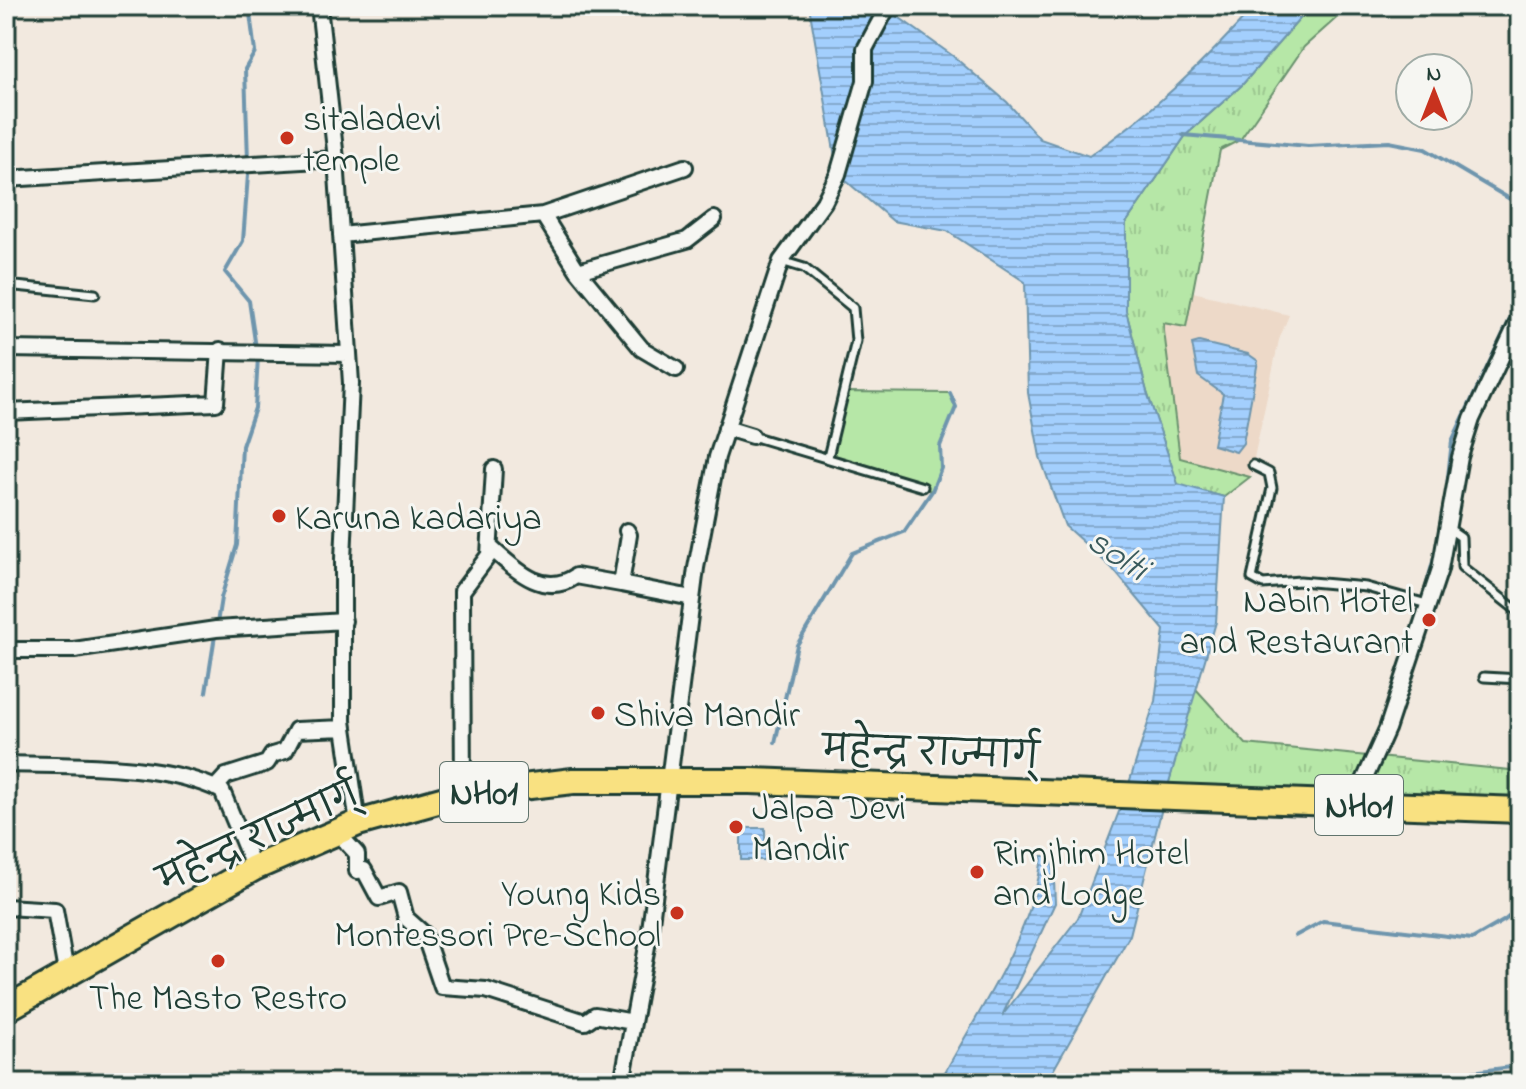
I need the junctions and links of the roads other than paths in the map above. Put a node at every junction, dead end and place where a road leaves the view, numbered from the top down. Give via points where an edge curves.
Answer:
1 (319, 6) edge
2 (888, 6) edge
3 (336, 159) junction
4 (685, 167) dead end
5 (6, 179) edge
6 (543, 215) junction
7 (714, 219) dead end
8 (341, 235) junction
9 (781, 261) junction
10 (578, 271) junction
11 (6, 285) edge
12 (95, 294) dead end
13 (1520, 317) edge
14 (6, 349) edge
15 (220, 350) junction
16 (349, 354) junction
17 (676, 369) dead end
18 (6, 412) edge
19 (726, 428) junction
20 (752, 436) joint
21 (828, 457) junction
22 (1253, 465) dead end
23 (494, 469) dead end
24 (923, 487) dead end
25 (1448, 528) junction
26 (627, 531) dead end
27 (490, 547) junction
28 (621, 584) junction
29 (692, 598) junction
30 (1427, 604) junction
31 (1520, 613) edge
32 (344, 621) junction
33 (6, 650) edge
34 (1484, 677) dead end
35 (1520, 679) edge
36 (344, 728) junction
37 (6, 764) edge
38 (667, 784) junction
39 (215, 788) junction
40 (463, 794) junction
41 (1353, 805) junction
42 (1520, 810) edge
43 (348, 827) junction
44 (254, 868) junction
45 (6, 907) edge
46 (66, 972) junction
47 (6, 1009) edge
48 (633, 1022) junction
49 (622, 1083) edge

1 - 3 street
2 - 9 street via 865,49 865,81 834,184
3 - 5 street
3 - 8 street
4 - 6 street
6 - 8 street
6 - 10 street
7 - 10 street via 687,240
8 - 16 street
9 - 19 street
9 - 21 lane via 804,268 853,308 856,341
10 - 17 street via 642,349
11 - 12 lane
13 - 25 street via 1472,419
14 - 15 street
15 - 16 street
15 - 18 street via 216,403
16 - 32 street
19 - 20 street
19 - 29 street
20 - 21 lane
21 - 24 lane
22 - 30 lane via 1269,473 1272,488 1252,578 1263,584 1300,581 1366,587
23 - 27 street
25 - 30 street
25 - 31 lane via 1461,537 1462,567
26 - 28 street
27 - 28 street via 527,580 566,583 576,576
27 - 40 street via 462,591
28 - 29 street
29 - 38 street
30 - 41 street via 1387,729
32 - 33 street via 216,629 74,650
32 - 36 street
34 - 35 lane
36 - 39 street via 296,730 285,751 267,763 226,776
36 - 43 street
37 - 39 street via 195,778
38 - 40 highway, महेन्द्र राज्मार्ग् / NH01 via 573,781
38 - 41 highway, महेन्द्र राज्मार्ग् / NH01 via 750,781
38 - 48 street
39 - 44 street via 222,791
40 - 43 highway, महेन्द्र राज्मार्ग् / NH01
41 - 42 highway, महेन्द्र राज्मार्ग् / NH01
43 - 44 highway, महेन्द्र राज्मार्ग् / NH01
43 - 48 street via 357,871 364,870 379,898 399,892 406,918 424,934 442,987 486,990 585,1022 595,1015
44 - 46 highway, महेन्द्र राज्मार्ग् / NH01
45 - 46 street via 55,910
46 - 47 highway, महेन्द्र राज्मार्ग् / NH01
48 - 49 street

